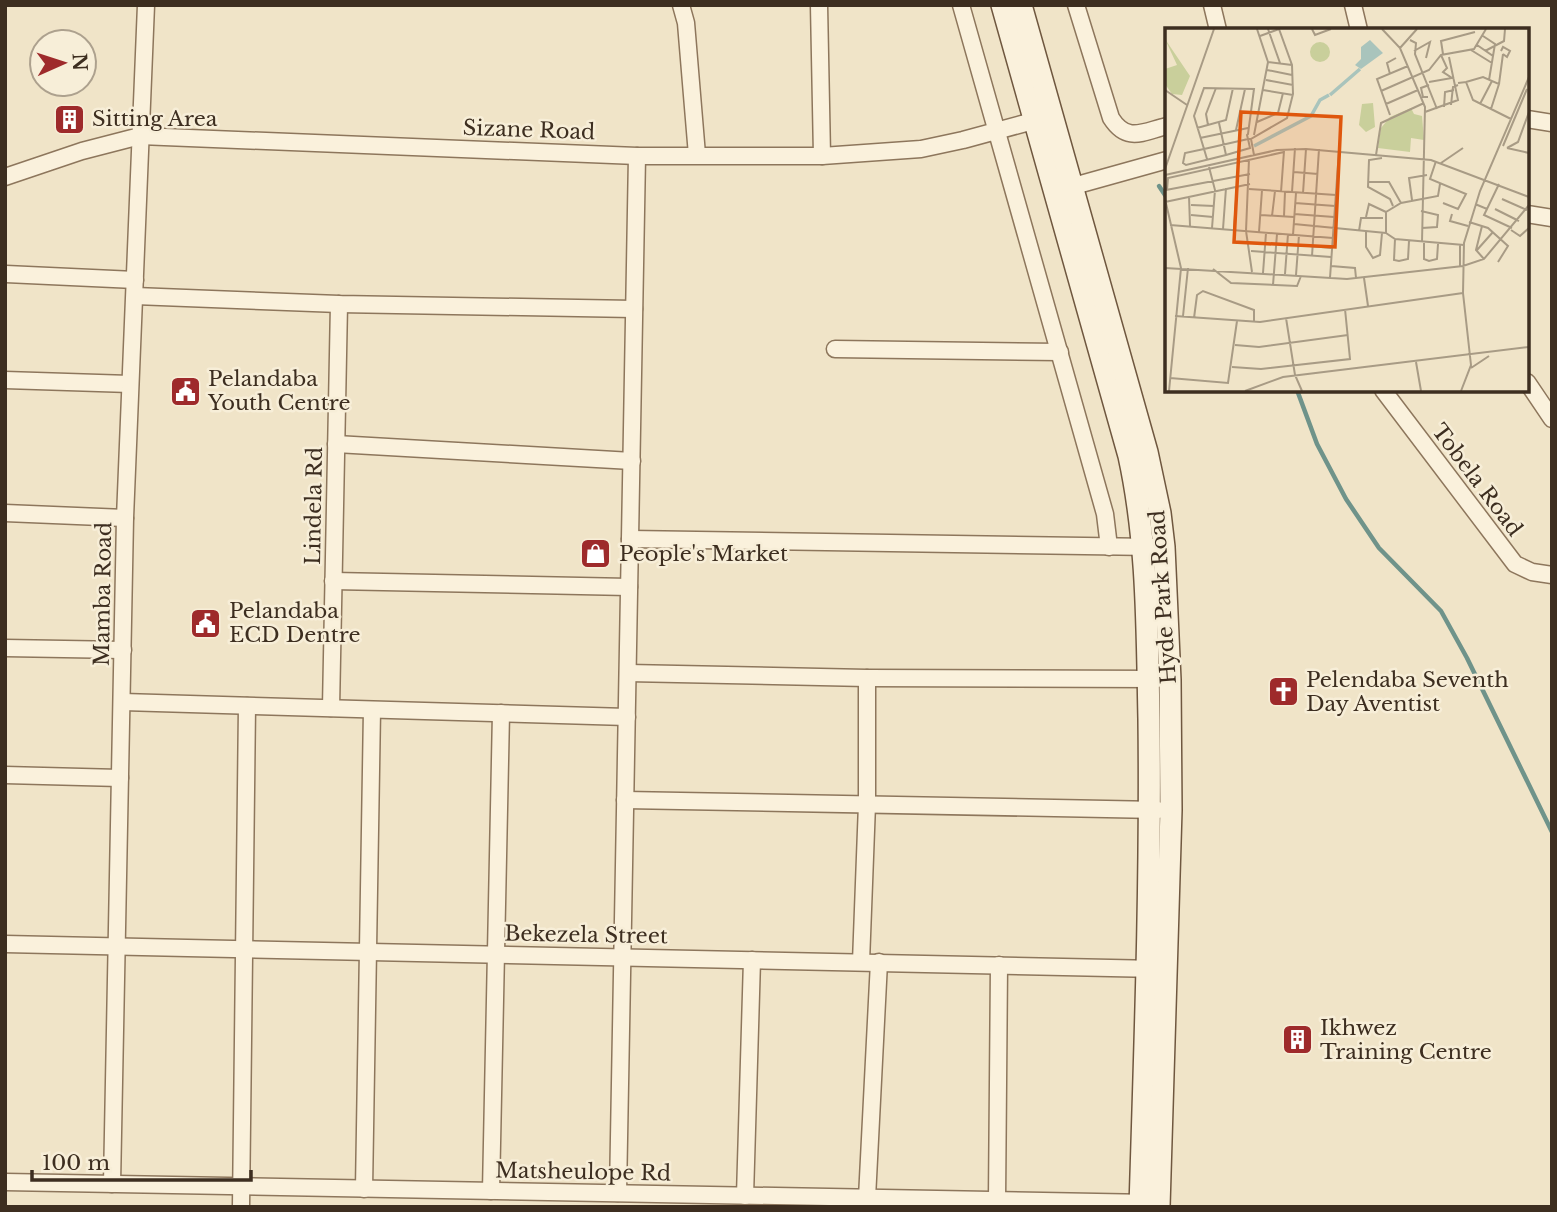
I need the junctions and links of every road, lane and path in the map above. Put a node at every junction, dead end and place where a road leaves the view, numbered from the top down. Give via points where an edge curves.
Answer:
1 (146, 5) edge
2 (681, 5) edge
3 (819, 5) edge
4 (961, 5) edge
5 (1002, 5) edge
6 (1021, 5) edge
7 (1076, 5) edge
8 (1212, 5) edge
9 (1353, 5) edge
10 (1218, 28) edge
11 (1359, 28) edge
12 (1044, 118) junction
13 (1529, 120) edge
14 (1552, 123) edge
15 (1165, 126) edge
16 (998, 130) junction
17 (141, 136) junction
18 (697, 155) junction
19 (637, 156) junction
20 (822, 156) junction
21 (1165, 161) edge
22 (5, 177) edge
23 (1064, 189) junction
24 (1529, 214) edge
25 (1552, 218) edge
26 (6, 274) edge
27 (135, 288) junction
28 (340, 304) junction
29 (634, 309) junction
30 (835, 349) dead end
31 (1060, 352) junction
32 (5, 380) edge
33 (130, 384) junction
34 (1529, 385) edge
35 (1385, 392) edge
36 (1552, 419) edge
37 (336, 444) junction
38 (632, 461) junction
39 (5, 513) edge
40 (125, 518) junction
41 (630, 538) junction
42 (1109, 547) junction
43 (1154, 547) junction
44 (1552, 575) edge
45 (333, 581) junction
46 (629, 587) junction
47 (5, 648) edge
48 (123, 650) junction
49 (628, 673) junction
50 (867, 678) junction
51 (1148, 679) junction
52 (1170, 680) junction
53 (123, 702) junction
54 (247, 706) junction
55 (331, 708) junction
56 (372, 710) junction
57 (501, 713) junction
58 (627, 717) junction
59 (5, 775) edge
60 (120, 778) junction
61 (625, 800) junction
62 (867, 804) junction
63 (1161, 810) junction
64 (5, 944) edge
65 (118, 946) junction
66 (244, 949) junction
67 (368, 951) junction
68 (495, 954) junction
69 (622, 957) junction
70 (752, 960) junction
71 (861, 962) junction
72 (879, 962) junction
73 (999, 965) junction
74 (1157, 969) junction
75 (5, 1182) edge
76 (112, 1184) junction
77 (242, 1186) junction
78 (364, 1189) junction
79 (491, 1191) junction
80 (618, 1194) junction
81 (745, 1196) junction
82 (867, 1198) junction
83 (997, 1200) junction
84 (1149, 1205) edge
85 (241, 1207) edge

1 - 17 street, Mamba Road
2 - 18 street
3 - 20 street
4 - 16 street
5 - 12 street, Hyde Park Road
6 - 12 street, Hyde Park Road
7 - 15 street via 1116,126 1135,134
8 - 10 street
9 - 11 street
12 - 16 street, Sizane Road
12 - 23 street, Hyde Park Road
13 - 14 street
16 - 20 street, Sizane Road via 921,149
16 - 31 street
17 - 19 street, Sizane Road
17 - 22 street, Sizane Road
17 - 27 street, Mamba Road
18 - 19 street, Sizane Road
18 - 20 street, Sizane Road
19 - 29 street
21 - 23 street
23 - 43 street, Hyde Park Road via 1147,452 1160,513
24 - 25 street
26 - 27 street
27 - 28 street
27 - 33 street, Mamba Road
28 - 29 street
28 - 37 street, Lindela Rd
29 - 38 street
30 - 31 street
31 - 42 street via 1105,514
32 - 33 street
33 - 40 street, Mamba Road
34 - 36 street
35 - 44 street, Tobela Road via 1515,564
37 - 38 street
37 - 45 street, Lindela Rd
38 - 41 street
39 - 40 street
40 - 48 street, Mamba Road
41 - 42 street
41 - 46 street
42 - 43 street
43 - 51 street, Hyde Park Road
43 - 52 street, Hyde Park Road
45 - 46 street
45 - 55 street, Lindela Rd
46 - 49 street
47 - 48 street
48 - 53 street, Mamba Road
49 - 50 street
49 - 58 street
50 - 51 street
50 - 62 street
51 - 52 street
51 - 63 street, Hyde Park Road
52 - 63 street, Hyde Park Road
53 - 54 street
53 - 60 street, Mamba Road
54 - 55 street
54 - 66 street
55 - 56 street
56 - 57 street
56 - 67 street
57 - 58 street
57 - 68 street
58 - 61 street
59 - 60 street
60 - 65 street, Mamba Road
61 - 62 street
61 - 69 street
62 - 63 street
62 - 71 street
63 - 74 street, Hyde Park Road
64 - 65 street, Bekezela Street
65 - 66 street, Bekezela Street
65 - 76 street, Mamba Road
66 - 67 street, Bekezela Street
66 - 77 street
67 - 68 street, Bekezela Street
67 - 78 street
68 - 69 street, Bekezela Street
68 - 79 street
69 - 70 street, Bekezela Street
69 - 80 street
70 - 71 street, Bekezela Street
70 - 81 street
71 - 72 street, Bekezela Street
72 - 73 street, Bekezela Street
72 - 82 street
73 - 74 street, Bekezela Street
73 - 83 street
74 - 84 street, Hyde Park Road
75 - 76 street, Matsheulope Rd
76 - 77 street, Matsheulope Rd
77 - 78 street, Matsheulope Rd
77 - 85 street
78 - 79 street, Matsheulope Rd
79 - 80 street, Matsheulope Rd
80 - 81 street, Matsheulope Rd
81 - 82 street, Matsheulope Rd
82 - 83 street, Matsheulope Rd
83 - 84 street, Matsheulope Rd

